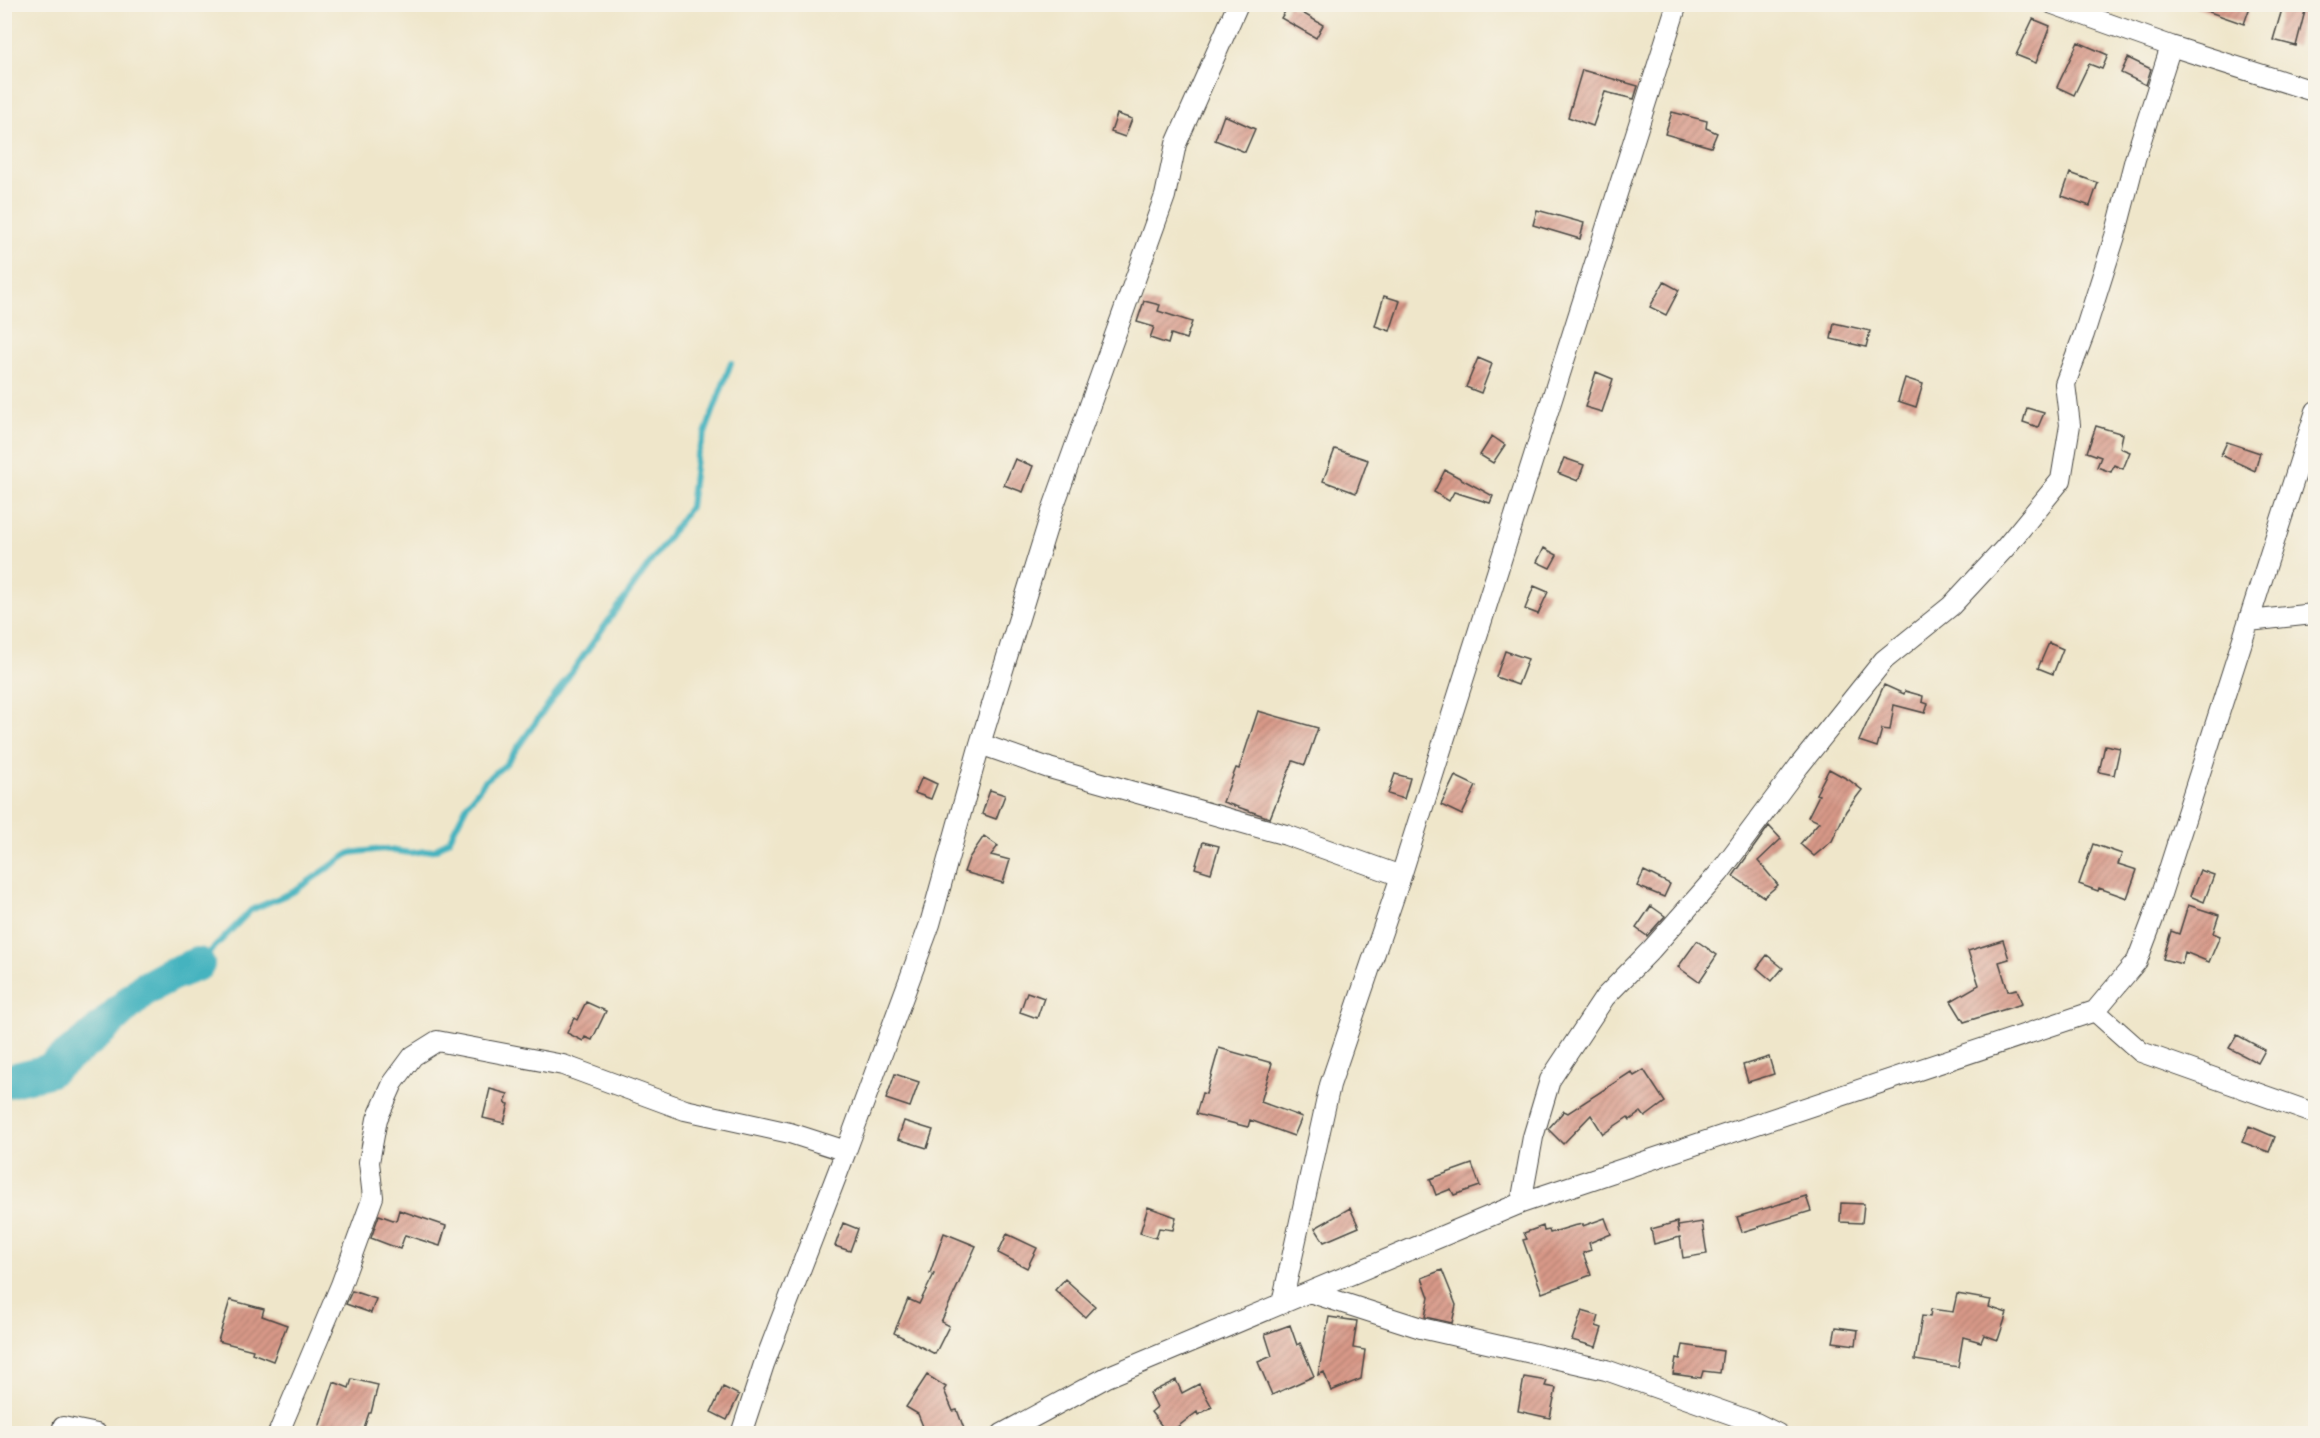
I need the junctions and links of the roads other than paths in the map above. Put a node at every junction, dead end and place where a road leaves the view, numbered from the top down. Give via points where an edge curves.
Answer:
1 (1238, 4) edge
2 (1677, 4) edge
3 (2053, 4) edge
4 (2171, 46) junction
5 (2316, 92) edge
6 (2316, 411) edge
7 (2313, 614) dead end
8 (2248, 621) junction
9 (981, 744) junction
10 (1401, 876) junction
11 (2095, 1011) junction
12 (2316, 1114) edge
13 (846, 1151) junction
14 (1521, 1203) junction
15 (1309, 1292) junction
16 (1282, 1303) junction
17 (63, 1427) dead end
18 (97, 1434) edge
19 (278, 1434) edge
20 (741, 1434) edge
21 (1002, 1434) edge
22 (1778, 1434) edge

1 - 9 street via 1176,144 1165,196 1053,508
2 - 10 street
3 - 4 street
4 - 5 street
4 - 14 street via 2115,236 2065,384 2070,425 2061,480 1951,606 1884,660 1719,873 1605,997 1550,1080 1533,1137
6 - 8 street
7 - 8 street
8 - 11 street via 2137,962
9 - 10 street via 1049,768 1286,835
9 - 13 street via 930,924
10 - 16 street via 1330,1085
11 - 12 street via 2141,1052
11 - 14 street
13 - 19 street via 790,1133 685,1110 563,1065 437,1041 413,1056 393,1083 377,1119 369,1162 373,1197 341,1285
13 - 20 street
14 - 15 street
15 - 16 street
15 - 22 street via 1421,1328 1606,1370 1755,1422
16 - 21 street via 1107,1377
17 - 18 street

